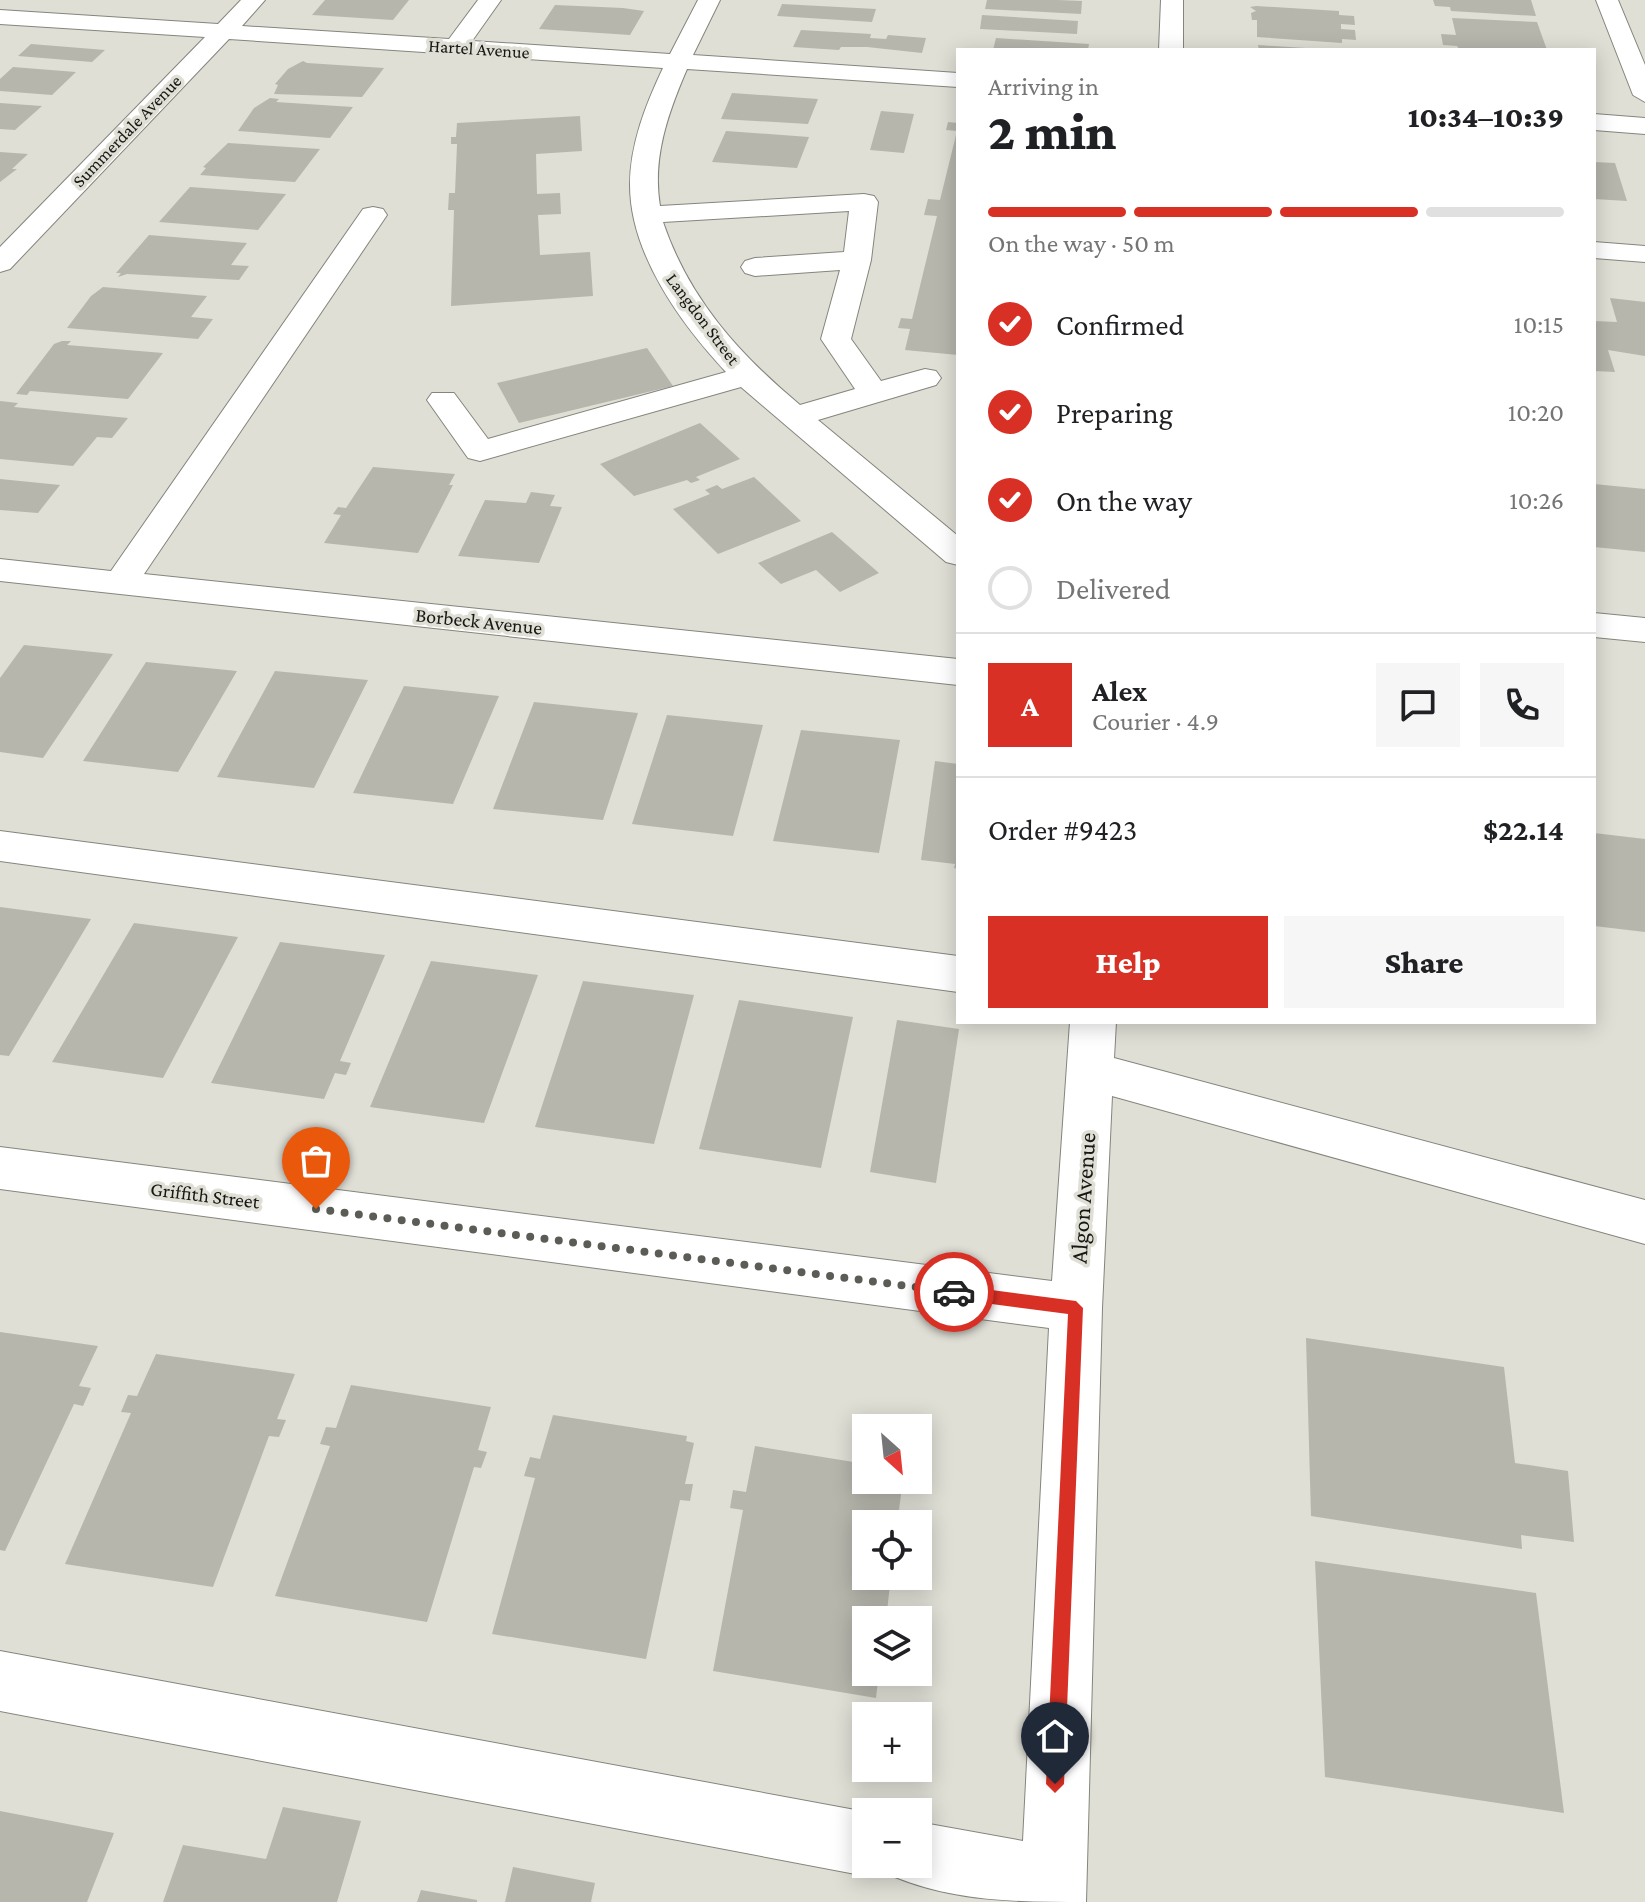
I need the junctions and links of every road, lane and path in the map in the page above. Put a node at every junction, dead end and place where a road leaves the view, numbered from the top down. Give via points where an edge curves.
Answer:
1 (254, 0) edge
2 (490, 0) edge
3 (709, 0) edge
4 (1172, 0) edge
5 (1607, 0) edge
6 (0, 17) edge
7 (225, 32) junction
8 (455, 48) junction
9 (1171, 48) edge
10 (677, 61) junction
11 (956, 80) edge
12 (1645, 95) edge
13 (1596, 122) edge
14 (1645, 126) edge
15 (373, 215) dead end
16 (646, 215) junction
17 (13, 234) edge
18 (1596, 250) edge
19 (1645, 254) edge
20 (857, 260) junction
21 (0, 263) edge
22 (755, 267) dead end
23 (747, 376) junction
24 (925, 378) dead end
25 (874, 393) junction
26 (443, 400) dead end
27 (796, 416) junction
28 (956, 552) edge
29 (0, 570) edge
30 (120, 583) junction
31 (1596, 625) edge
32 (1645, 630) edge
33 (956, 672) edge
34 (0, 846) edge
35 (956, 974) edge
36 (1092, 1047) edge
37 (0, 1168) edge
38 (1645, 1222) edge
39 (1076, 1308) junction
40 (0, 1681) edge
41 (852, 1841) edge
42 (932, 1858) edge
43 (1052, 1890) edge

1 - 7 street, Summerdale Avenue
2 - 8 street
3 - 10 street, Langdon Street
4 - 9 street
5 - 12 street
6 - 7 street, Hartel Avenue
7 - 8 street, Hartel Avenue
7 - 17 street, Summerdale Avenue
8 - 10 street, Hartel Avenue
10 - 11 street, Hartel Avenue
10 - 16 street, Langdon Street via 645,159
13 - 14 street
15 - 30 street
16 - 20 street via 864,202
16 - 23 street, Langdon Street via 666,270
17 - 21 street, Summerdale Avenue
18 - 19 street
20 - 22 street
20 - 25 street via 836,339
23 - 26 street via 480,451
23 - 27 street, Langdon Street
24 - 25 street
25 - 27 street
27 - 28 street, Langdon Street
29 - 30 street, Borbeck Avenue
30 - 33 street, Borbeck Avenue
31 - 32 street
34 - 35 street
36 - 38 street
36 - 39 street, Algon Avenue
37 - 39 street, Griffith Street
39 - 43 street, Algon Avenue
40 - 41 street
42 - 43 street

